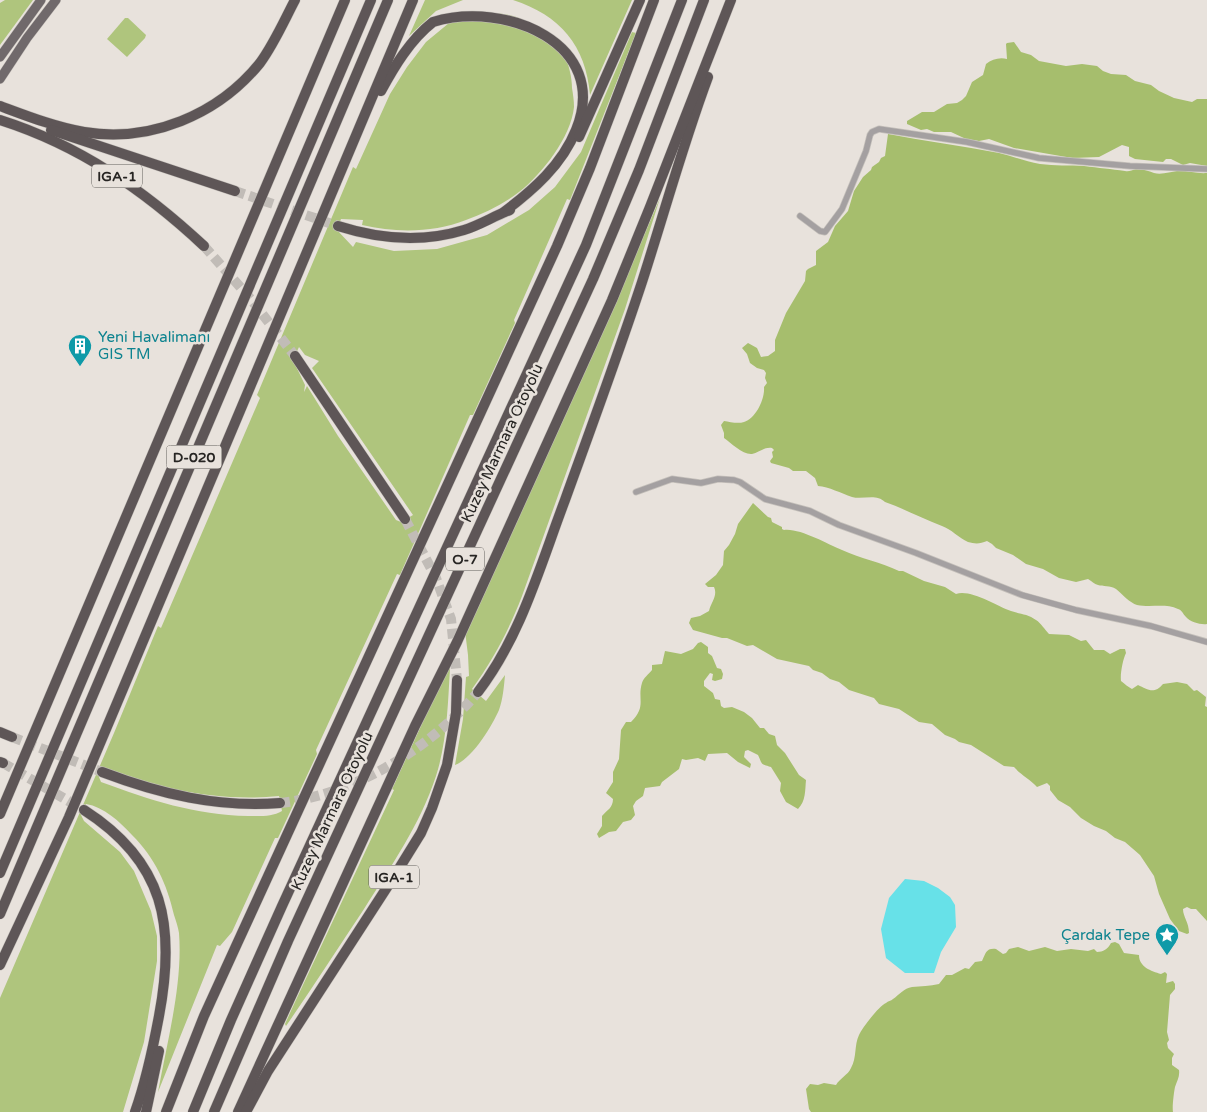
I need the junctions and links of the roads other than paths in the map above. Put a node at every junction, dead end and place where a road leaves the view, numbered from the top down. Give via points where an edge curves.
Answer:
1 (41, 0) edge
2 (56, 0) edge
3 (295, 0) edge
4 (345, 0) edge
5 (370, 0) edge
6 (388, 0) edge
7 (413, 0) edge
8 (640, 0) edge
9 (654, 0) edge
10 (682, 0) edge
11 (704, 0) edge
12 (731, 0) edge
13 (736, 0) edge
14 (466, 6) dead end
15 (556, 30) dead end
16 (0, 57) edge
17 (0, 79) edge
18 (0, 106) edge
19 (0, 113) edge
20 (0, 120) edge
21 (19, 120) junction
22 (1207, 169) edge
23 (235, 191) tunnel mouth
24 (504, 212) junction
25 (800, 216) dead end
26 (319, 226) junction
27 (338, 226) tunnel mouth
28 (204, 246) tunnel mouth
29 (295, 356) tunnel mouth
30 (636, 492) dead end
31 (405, 519) tunnel mouth
32 (1207, 642) edge
33 (458, 680) tunnel mouth
34 (478, 692) tunnel mouth
35 (0, 732) edge
36 (12, 737) tunnel mouth
37 (102, 772) tunnel mouth
38 (280, 803) tunnel mouth
39 (84, 810) tunnel mouth
40 (0, 814) edge
41 (0, 873) edge
42 (0, 914) edge
43 (167, 941) junction
44 (0, 965) edge
45 (135, 1112) edge
46 (146, 1112) edge
47 (166, 1112) edge
48 (193, 1112) edge
49 (214, 1112) edge
50 (238, 1112) edge
51 (246, 1112) edge

1 - 16 main road
2 - 17 main road
3 - 21 highway via 273,43 248,76 211,107 180,122 148,131 111,134
4 - 40 highway
5 - 41 highway, D-020
6 - 42 highway, D-020
7 - 26 highway
8 - 24 highway via 572,150 540,188
9 - 47 highway via 554,254 204,1016
10 - 48 highway, Kuzey Marmara Otoyolu / O-7 via 586,245 282,906
11 - 49 highway, Kuzey Marmara Otoyolu / O-7 via 593,279 284,950
12 - 50 highway via 604,316
13 - 34 highway via 687,136 626,330 536,578 507,647
14 - 26 highway via 453,10 423,30 402,57 377,99
15 - 24 highway via 572,52 579,71 583,97 579,120 568,145 548,174
18 - 21 highway
19 - 21 highway
20 - 21 highway, IGA-1
21 - 23 highway
21 - 28 highway, IGA-1 via 115,175 148,198
22 - 25 street via 1039,158 967,142 879,129 870,135 842,209 825,232
24 - 27 highway via 464,230 429,237 386,238
26 - 44 highway via 68,817
29 - 31 highway
30 - 32 street via 672,479 701,483 734,480 765,499 810,511 838,525 1022,595
33 - 51 highway, IGA-1 via 447,765 421,833 268,1071
35 - 36 highway
37 - 38 highway via 192,799 239,804
39 - 43 highway via 114,831 148,874 159,899
43 - 45 highway via 157,1029
43 - 46 highway via 168,994

